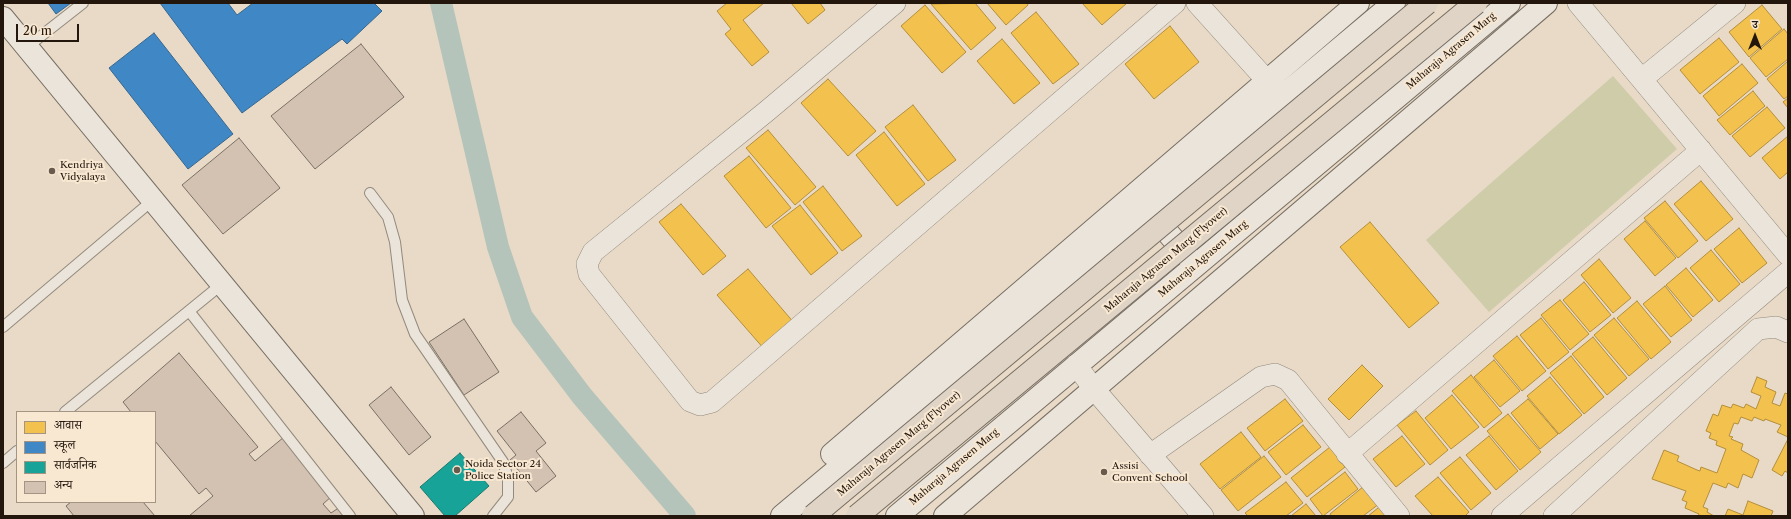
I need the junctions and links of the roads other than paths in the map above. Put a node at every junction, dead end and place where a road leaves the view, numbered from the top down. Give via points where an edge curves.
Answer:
1 (83, 3) edge
2 (895, 3) edge
3 (1175, 3) edge
4 (1197, 3) edge
5 (1358, 3) edge
6 (1394, 3) edge
7 (1427, 3) edge
8 (1476, 3) edge
9 (1509, 3) edge
10 (1546, 3) edge
11 (1578, 3) edge
12 (1735, 3) edge
13 (3, 18) edge
14 (27, 47) junction
15 (1642, 79) junction
16 (1267, 81) junction
17 (1282, 97) junction
18 (1701, 150) junction
19 (370, 193) dead end
20 (153, 200) junction
21 (1147, 209) junction
22 (1788, 255) edge
23 (1196, 265) junction
24 (1788, 272) edge
25 (222, 284) junction
26 (189, 311) junction
27 (3, 327) edge
28 (1788, 332) edge
29 (1076, 365) junction
30 (1094, 389) junction
31 (66, 411) edge
32 (16, 452) edge
33 (1347, 454) junction
34 (1150, 455) junction
35 (3, 463) edge
36 (786, 513) edge
37 (350, 516) edge
38 (413, 516) edge
39 (493, 516) edge
40 (813, 516) edge
41 (857, 516) edge
42 (897, 516) edge
43 (945, 516) edge
44 (1203, 516) edge
45 (1399, 516) edge
46 (1502, 516) edge
47 (1554, 516) edge

1 - 14 lane
2 - 3 street via 593,252 587,264 589,274 690,401 700,405 712,402
4 - 16 street
5 - 16 street
6 - 17 street
7 - 40 main road, Maharaja Agrasen Marg (Flyover), bridge
8 - 41 main road, Maharaja Agrasen Marg (Flyover), bridge
9 - 23 street, Maharaja Agrasen Marg
10 - 30 street
11 - 15 street
12 - 15 street
13 - 14 street
14 - 20 street
15 - 18 street
16 - 17 street
16 - 36 street via 810,473
17 - 21 street
18 - 22 street
18 - 33 street
19 - 39 lane via 388,217 395,242 396,269 402,300 415,334 502,462 508,478 508,497
20 - 25 street
20 - 27 lane
21 - 23 street
21 - 36 street
23 - 29 street, Maharaja Agrasen Marg
24 - 46 street
25 - 26 lane
25 - 38 street
26 - 31 lane
26 - 37 lane
28 - 47 street via 1776,327 1758,329
29 - 30 street
29 - 42 street, Maharaja Agrasen Marg
30 - 34 street
30 - 43 street
32 - 35 lane
33 - 34 street via 1288,380 1275,374 1261,377
33 - 45 street
34 - 44 street

